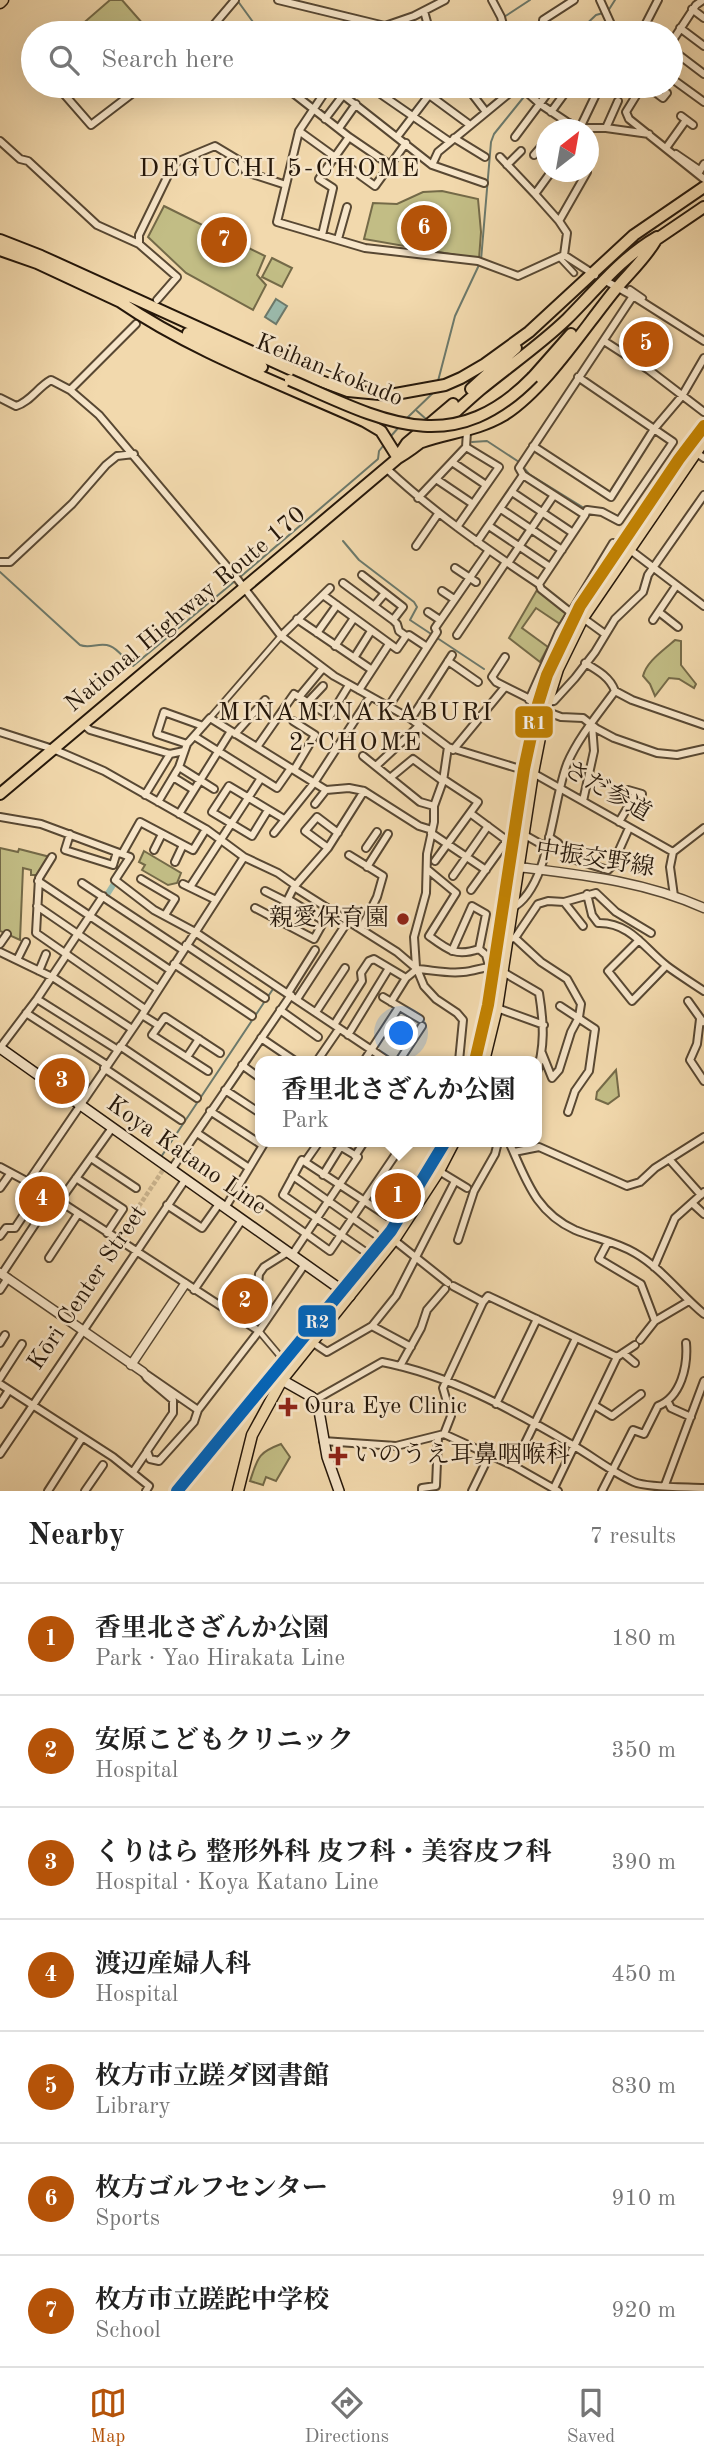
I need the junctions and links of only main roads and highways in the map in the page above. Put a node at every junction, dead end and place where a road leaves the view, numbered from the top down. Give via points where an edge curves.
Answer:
1 (704, 187) edge
2 (704, 206) edge
3 (0, 240) edge
4 (0, 250) edge
5 (611, 283) junction
6 (119, 301) junction
7 (529, 332) junction
8 (348, 391) junction
9 (364, 421) junction
10 (704, 441) edge
11 (420, 443) junction
12 (700, 455) edge
13 (398, 458) junction
14 (0, 794) edge
15 (1, 1050) edge
16 (485, 1056) edge
17 (451, 1147) edge
18 (350, 1296) junction
19 (282, 1380) junction
20 (238, 1491) edge
21 (339, 1491) edge

1 - 7 highway, Keihan-kokudo via 634,235
2 - 5 highway, Keihan-kokudo via 657,237
3 - 8 highway, Keihan-kokudo via 155,303 294,371
4 - 6 highway, Keihan-kokudo
5 - 6 highway, Keihan-kokudo, bridge via 509,400 475,419 421,426 368,414
5 - 11 highway, National Highway Route 170
5 - 11 highway via 537,386 506,413 467,432
6 - 9 highway via 140,321
7 - 8 highway, Keihan-kokudo via 485,364 445,385 390,395
7 - 13 highway, National Highway Route 170 via 407,443
8 - 9 highway via 365,407
9 - 13 highway via 381,431
10 - 12 main road
11 - 13 highway, National Highway Route 170
12 - 16 main road via 583,618 558,670 533,773 511,939 497,968 497,1008
13 - 14 highway, National Highway Route 170 via 239,581 84,724
15 - 18 main road, Koya Katano Line
17 - 18 main road via 394,1241
18 - 19 main road
19 - 20 main road via 252,1435
19 - 21 main road via 318,1405 323,1441

